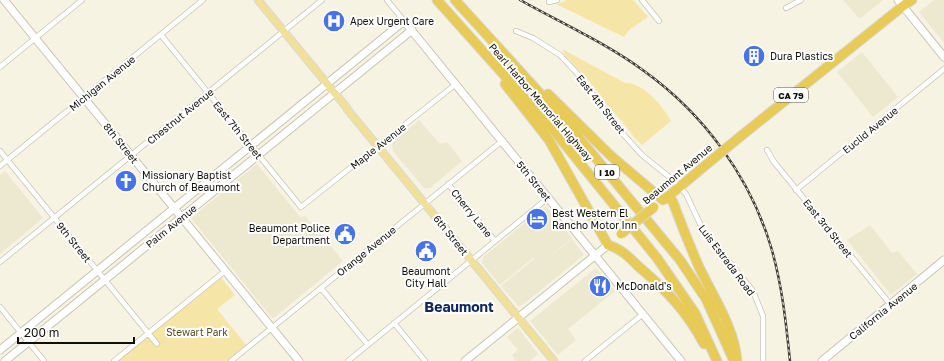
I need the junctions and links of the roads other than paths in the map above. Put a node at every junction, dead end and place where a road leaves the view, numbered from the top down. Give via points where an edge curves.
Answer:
1 (4, 0) edge
2 (82, 0) edge
3 (203, 0) edge
4 (258, 0) edge
5 (322, 0) edge
6 (387, 0) edge
7 (437, 0) edge
8 (455, 0) edge
9 (557, 0) edge
10 (642, 0) edge
11 (801, 0) edge
12 (912, 0) edge
13 (549, 2) dead end
14 (903, 2) edge
15 (786, 8) dead end
16 (404, 21) junction
17 (659, 21) dead end
18 (412, 30) junction
19 (284, 31) junction
20 (516, 31) dead end
21 (161, 35) junction
22 (35, 38) junction
23 (365, 52) junction
24 (484, 54) junction
25 (944, 56) edge
26 (508, 57) junction
27 (373, 62) junction
28 (0, 67) edge
29 (944, 70) edge
30 (327, 84) junction
31 (456, 84) junction
32 (208, 93) junction
33 (335, 94) junction
34 (84, 97) junction
35 (289, 114) junction
36 (297, 124) junction
37 (502, 141) junction
38 (251, 146) junction
39 (378, 146) junction
40 (767, 150) dead end
41 (0, 151) edge
42 (131, 155) junction
43 (259, 155) junction
44 (7, 160) junction
45 (0, 166) edge
46 (212, 177) junction
47 (448, 184) junction
48 (220, 186) junction
49 (679, 186) junction
50 (796, 190) junction
51 (548, 198) junction
52 (666, 198) junction
53 (425, 203) junction
54 (301, 207) joint
55 (174, 208) junction
56 (54, 218) junction
57 (182, 218) junction
58 (136, 240) junction
59 (495, 241) junction
60 (608, 245) junction
61 (143, 249) junction
62 (595, 256) junction
63 (472, 260) junction
64 (944, 260) edge
65 (0, 262) edge
66 (225, 270) junction
67 (98, 271) junction
68 (105, 280) junction
69 (321, 288) junction
70 (59, 302) junction
71 (890, 304) junction
72 (0, 307) edge
73 (66, 311) junction
74 (643, 314) junction
75 (519, 318) junction
76 (394, 323) junction
77 (272, 328) junction
78 (21, 333) junction
79 (148, 333) junction
80 (28, 342) junction
81 (157, 344) dead end
82 (368, 344) junction
83 (0, 350) edge
84 (5, 361) edge
85 (44, 361) edge
86 (114, 361) edge
87 (231, 361) edge
88 (299, 361) edge
89 (348, 361) edge
90 (425, 361) edge
91 (466, 361) edge
92 (554, 361) edge
93 (585, 361) edge
94 (681, 361) edge
95 (712, 361) edge
96 (717, 361) edge
97 (736, 361) edge
98 (763, 361) edge
99 (822, 361) edge

1 - 22 street, 8th Street
2 - 22 street
3 - 21 street, Michigan Avenue
4 - 19 main road, 6th Street
5 - 19 street, Chestnut Avenue
6 - 16 street, 5th Street
7 - 24 highway, Pearl Harbor Memorial Highway / I 10
8 - 26 highway, Pearl Harbor Memorial Highway / I 10
9 - 13 street
10 - 17 street
11 - 15 street
12 - 14 highway, CA 79
14 - 25 street
14 - 49 highway, Beaumont Avenue / CA 79, bridge
16 - 18 street, 5th Street
16 - 23 street, Palm Avenue
18 - 27 street, Palm Avenue
18 - 31 street, 5th Street
19 - 30 main road, 6th Street
19 - 32 street, Chestnut Avenue
20 - 49 street, East 4th Street via 560,55 642,155
21 - 32 street, East 7th Street
21 - 34 street, Michigan Avenue
22 - 28 street
22 - 34 street, 8th Street
23 - 27 street
23 - 30 street, Palm Avenue
24 - 60 highway via 549,140
24 - 96 highway, Pearl Harbor Memorial Highway / I 10 via 554,131 658,258 695,314
26 - 52 highway via 611,156
26 - 97 highway, Pearl Harbor Memorial Highway / I 10 via 680,260 706,299
27 - 33 street, Palm Avenue
29 - 50 street, Euclid Avenue
30 - 33 main road, 6th Street
30 - 35 street, Palm Avenue
31 - 37 street, 5th Street
31 - 39 street, Maple Avenue
32 - 38 street, East 7th Street
32 - 42 street, Chestnut Avenue
33 - 36 street, Palm Avenue
33 - 39 main road, 6th Street
34 - 42 street, 8th Street
34 - 44 street, Michigan Avenue
35 - 36 street
35 - 38 street, Palm Avenue
36 - 43 street, Palm Avenue
37 - 47 street, Orange Avenue
37 - 51 street, 5th Street
38 - 43 street, East 7th Street
38 - 46 street, Palm Avenue
39 - 53 main road, 6th Street
39 - 54 street, Maple Avenue
40 - 50 street, East 3rd Street
41 - 44 street, 9th Street
42 - 55 street, 8th Street
42 - 56 street, Chestnut Avenue
43 - 48 street, Palm Avenue
43 - 54 street, East 7th Street
44 - 45 street, Michigan Avenue
44 - 56 street, 9th Street
46 - 48 street
46 - 55 street, Palm Avenue
47 - 53 street, Orange Avenue
47 - 59 street, Cherry Lane
48 - 57 street, Palm Avenue
49 - 52 highway, Beaumont Avenue / CA 79
49 - 98 street, Luis Estrada Road via 686,194 703,230 753,291 763,316
50 - 71 street, East 3rd Street
51 - 59 street
51 - 62 street, 5th Street
52 - 60 highway, Beaumont Avenue / CA 79, bridge
52 - 97 highway via 673,202 724,320 736,349
53 - 63 main road, 6th Street
53 - 69 street, Orange Avenue
55 - 57 street, 8th Street
55 - 58 street, Palm Avenue
56 - 65 street, Chestnut Avenue
56 - 67 street, 9th Street
57 - 61 street, Palm Avenue
57 - 66 street, 8th Street
58 - 61 street
58 - 67 street, Palm Avenue
59 - 63 street
60 - 62 street, Beaumont Avenue
60 - 95 highway via 620,249 668,292 693,324
61 - 68 street, Palm Avenue
62 - 74 street, 5th Street
62 - 75 street, Beaumont Avenue
63 - 75 main road, 6th Street
63 - 76 street
64 - 71 street, California Avenue
66 - 77 street, 8th Street
66 - 79 street
67 - 68 street, 9th Street
67 - 70 street, Palm Avenue
68 - 73 street, Palm Avenue
68 - 79 street, 9th Street
69 - 77 street, Orange Avenue
69 - 82 street
70 - 73 street
70 - 78 street, Palm Avenue
71 - 99 street, California Avenue
72 - 78 street
73 - 80 street, Palm Avenue
74 - 93 street
74 - 94 street, 5th Street
75 - 91 street, Beaumont Avenue
75 - 92 main road, 6th Street
76 - 82 street
76 - 90 street
77 - 87 street, Orange Avenue
77 - 88 street, 8th Street
78 - 80 street
78 - 83 street, Palm Avenue
79 - 81 street, 9th Street
79 - 86 street
80 - 84 street, Palm Avenue
80 - 85 street
82 - 89 street

